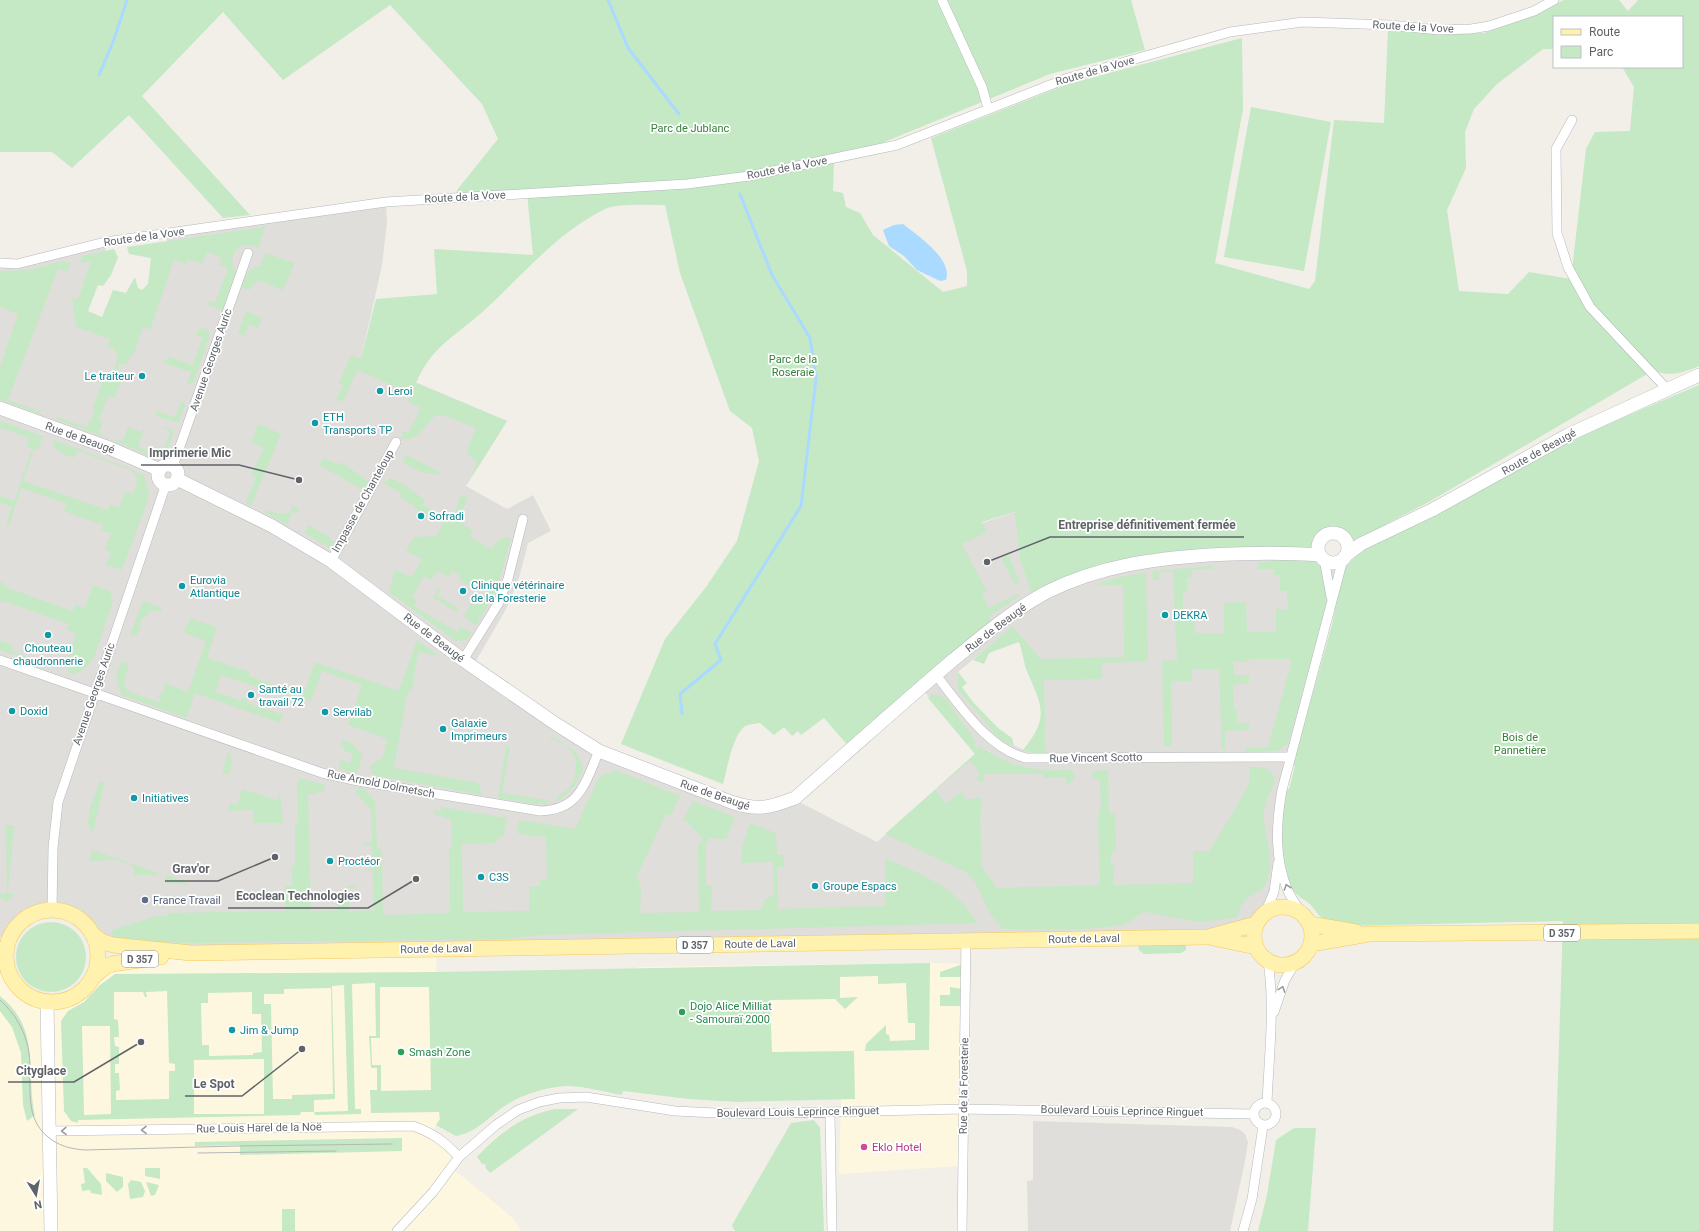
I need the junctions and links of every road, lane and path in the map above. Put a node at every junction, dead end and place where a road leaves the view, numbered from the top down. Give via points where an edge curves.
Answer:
1 (942, 0) edge
2 (1554, 0) edge
3 (988, 108) junction
4 (1572, 120) dead end
5 (248, 253) dead end
6 (0, 263) edge
7 (1699, 376) edge
8 (1667, 389) junction
9 (0, 408) edge
10 (396, 442) dead end
11 (173, 466) junction
12 (160, 470) junction
13 (172, 481) junction
14 (523, 519) dead end
15 (1382, 535) junction
16 (1342, 536) junction
17 (1321, 539) junction
18 (1282, 552) junction
19 (1322, 557) junction
20 (1344, 558) junction
21 (331, 561) junction
22 (1332, 604) junction
23 (0, 660) edge
24 (464, 660) junction
25 (936, 675) junction
26 (95, 693) junction
27 (599, 751) junction
28 (1291, 757) junction
29 (1279, 859) junction
30 (52, 910) junction
31 (1260, 918) junction
32 (1305, 918) junction
33 (1699, 931) edge
34 (14, 932) junction
35 (92, 934) junction
36 (1369, 934) junction
37 (1208, 937) junction
38 (0, 940) edge
39 (966, 940) junction
40 (1311, 944) junction
41 (1256, 947) junction
42 (192, 953) junction
43 (1268, 960) junction
44 (1296, 961) junction
45 (5, 971) edge
46 (93, 978) junction
47 (47, 1002) junction
48 (1271, 1019) junction
49 (1267, 1103) junction
50 (963, 1109) junction
51 (830, 1112) junction
52 (1253, 1114) junction
53 (1263, 1126) junction
54 (49, 1132) junction
55 (459, 1157) junction
56 (51, 1231) edge
57 (397, 1231) edge
58 (832, 1231) edge
59 (962, 1231) edge
60 (1243, 1231) edge

1 - 3 street via 982,87
2 - 3 street, Route de la Vove via 1534,11 1489,26 1471,29 1439,30 1390,25 1303,22 1230,32 1068,78
3 - 6 street, Route de la Vove via 897,145 749,176 687,184 386,202 95,243 17,264
4 - 8 street via 1556,149 1557,233 1568,266 1590,307
5 - 11 street, Avenue Georges Auric
7 - 8 street, Route de Beaugé
8 - 15 street, Route de Beaugé via 1568,436
9 - 12 street, Rue de Beaugé via 107,447
10 - 21 street, Impasse de Chanteloup
11 - 12 street via 164,466
11 - 13 street via 178,473
12 - 13 street via 160,479
13 - 21 street, Rue de Beaugé via 272,526
13 - 26 street, Avenue Georges Auric
14 - 24 street via 508,579 498,604
15 - 16 street, Route de Beaugé
15 - 20 street, Route de Beaugé via 1361,544
16 - 17 street, Rue de Beaugé via 1333,533
16 - 20 street via 1348,546
17 - 18 street, Rue de Beaugé
17 - 19 street via 1318,547
18 - 19 street, Rue de Beaugé
18 - 25 street, Rue de Beaugé via 1155,559 1100,571 1026,604 1005,618
19 - 20 street, Rue de Beaugé via 1334,562
19 - 22 street
20 - 22 street
21 - 24 street, Rue de Beaugé
22 - 28 street
23 - 26 street, Rue Arnold Dolmetsch
24 - 27 street, Rue de Beaugé
25 - 27 street, Rue de Beaugé via 795,798 772,807 748,808
25 - 28 street, Rue Vincent Scotto via 990,740 1002,749 1026,758
26 - 27 street, Rue Arnold Dolmetsch via 322,773 540,811 552,811 572,802
26 - 30 street, Avenue Georges Auric via 58,802 53,848
28 - 29 street via 1277,818
29 - 31 street via 1274,892
32 -> 29 street via 1288,891
30 - 34 main road via 28,918
30 - 35 main road via 74,916 85,924
31 - 32 main road via 1273,908 1283,906 1292,908
31 - 37 main road, Route de Laval / D 357
31 - 41 main road via 1254,937
32 - 36 main road, D 357
32 - 40 main road via 1312,930
33 - 36 main road, D 357
34 - 38 main road
34 - 45 main road via 8,945
35 - 42 main road, Route de Laval / D 357 via 101,942 113,945
35 - 46 main road via 98,955
36 - 40 main road, D 357
37 - 39 main road, Route de Laval / D 357
37 - 41 main road, Route de Laval / D 357
39 - 42 main road, Route de Laval / D 357
39 - 50 street, Rue de la Foresterie
40 - 44 main road via 1303,957
41 - 43 main road
42 - 46 main road, Route de Laval / D 357 via 123,962 104,967
43 - 44 main road via 1282,965
43 - 48 street via 1271,979
48 -> 44 street via 1285,980
45 - 47 main road via 26,994
46 - 47 main road via 83,990 72,997
47 - 54 street
48 - 49 street
49 - 52 street via 1257,1106
49 - 53 street via 1275,1108 1276,1115 1271,1124
50 - 51 street, Boulevard Louis Leprince Ringuet
50 - 52 street, Boulevard Louis Leprince Ringuet
50 - 59 street, Rue de la Foresterie
51 - 55 street, Boulevard Louis Leprince Ringuet via 735,1114 675,1111 586,1097 559,1098 518,1110
51 - 58 street
52 - 53 street via 1257,1123
53 - 60 street via 1252,1199
55 -> 54 street, Rue Louis Harel de la Noë via 430,1132 413,1126
54 - 56 street
55 - 57 street, Boulevard Louis Leprince Ringuet via 433,1192

